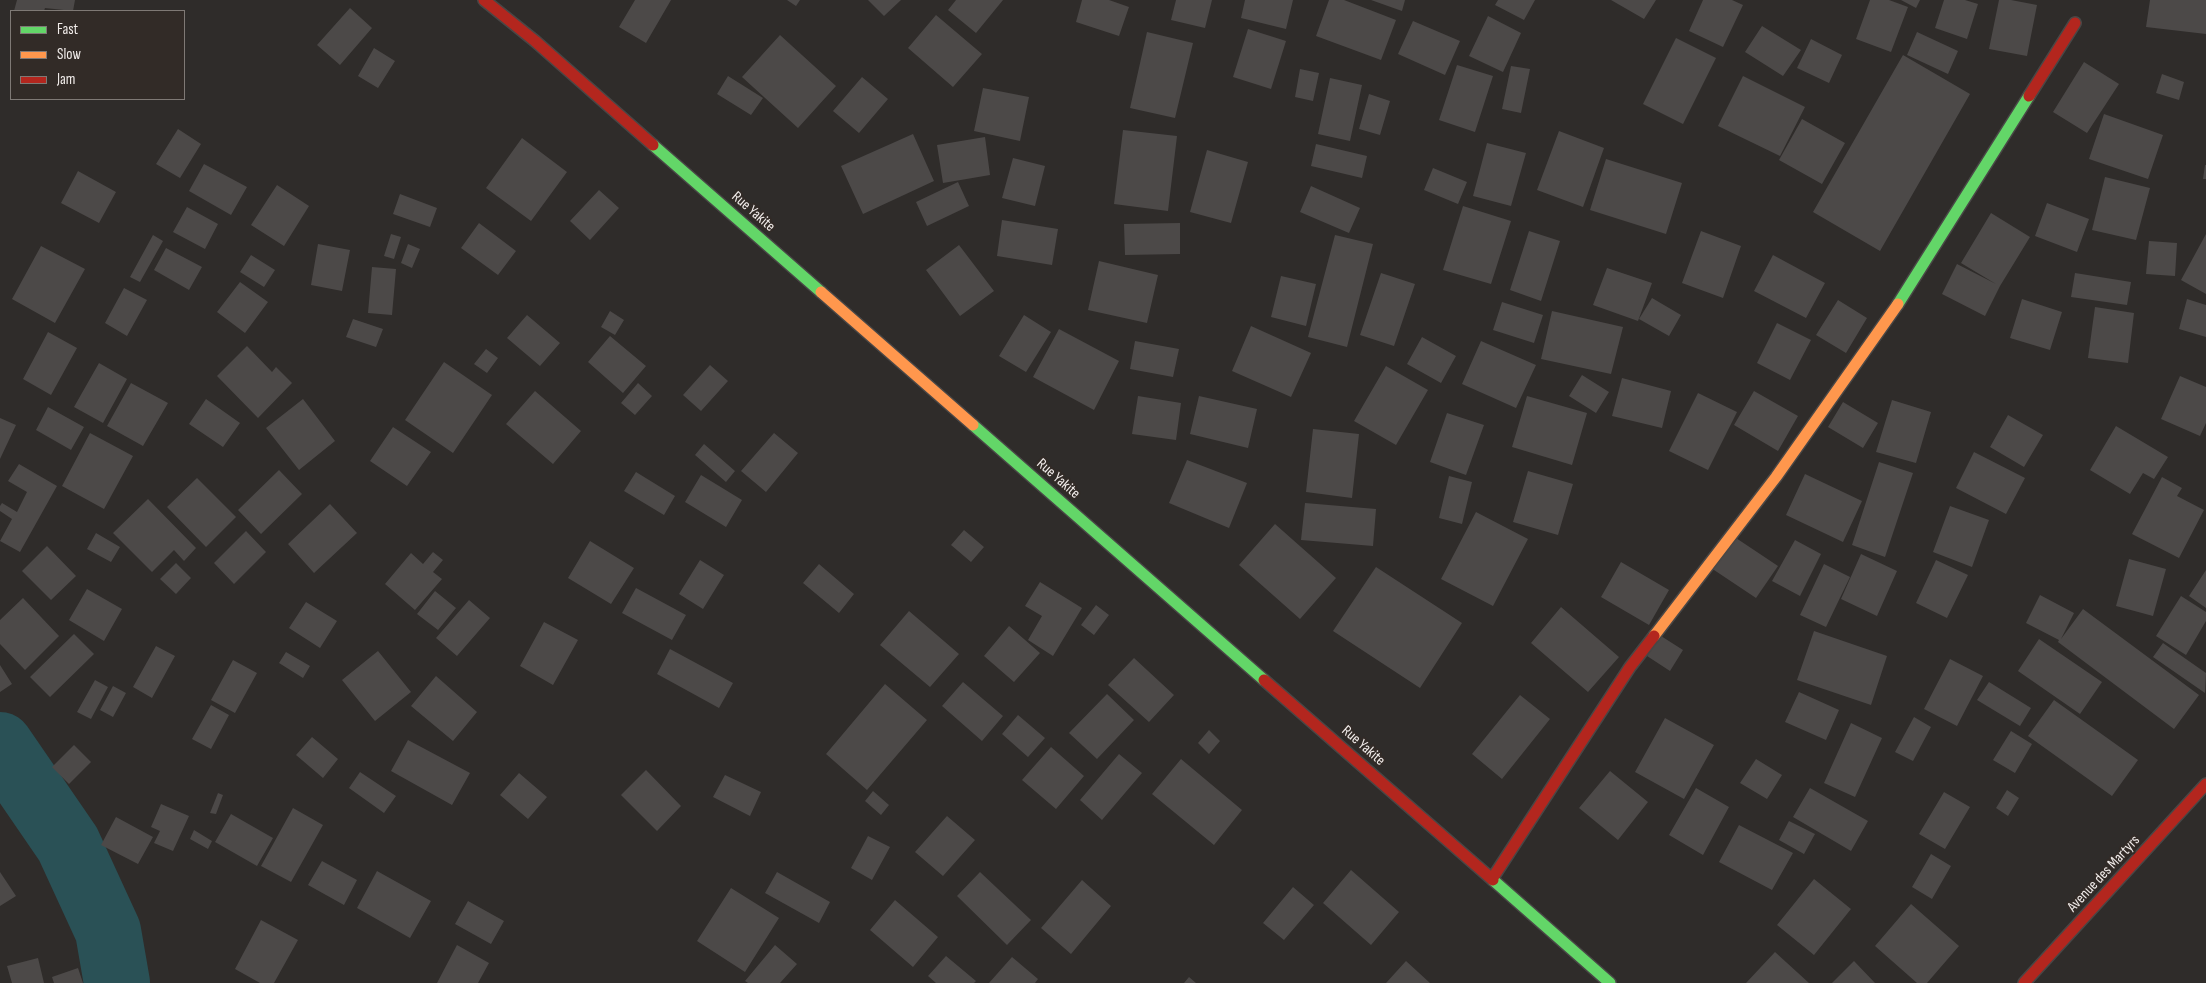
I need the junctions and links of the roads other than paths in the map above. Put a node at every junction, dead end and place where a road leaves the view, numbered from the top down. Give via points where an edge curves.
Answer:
1 (484, 0) edge
2 (2075, 23) dead end
3 (2206, 784) edge
4 (1492, 879) junction
5 (1610, 983) edge
6 (2024, 983) edge

1 - 4 main road, Rue Yakite via 550,54
2 - 4 main road via 1888,319 1776,477 1630,667
3 - 6 main road, Avenue des Martyrs
4 - 5 main road, Rue Yakite

